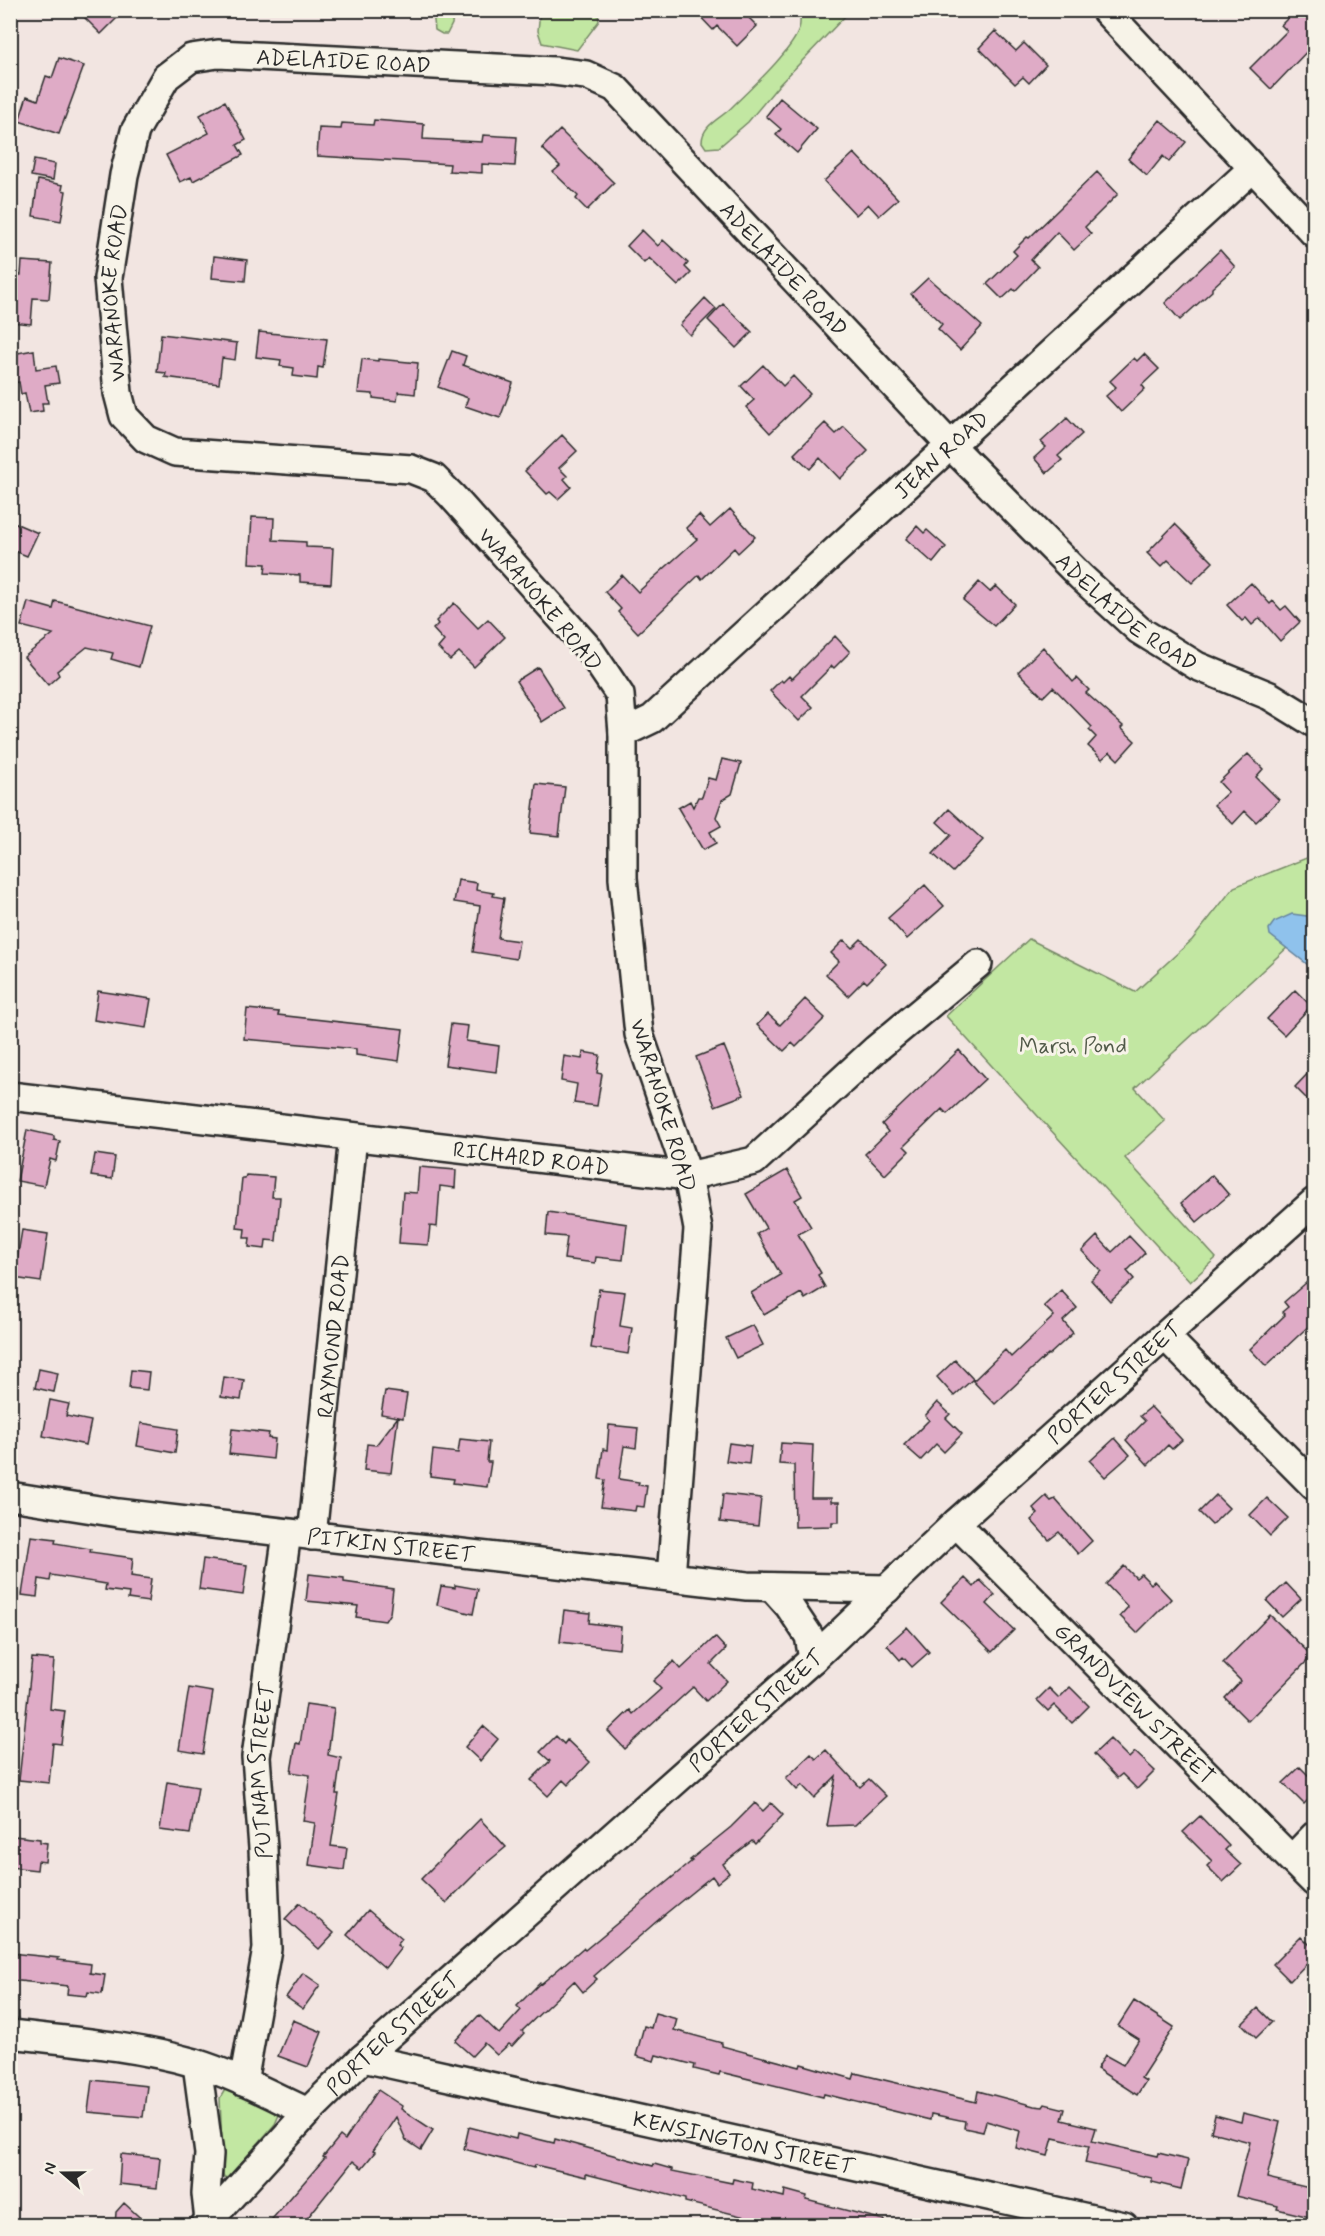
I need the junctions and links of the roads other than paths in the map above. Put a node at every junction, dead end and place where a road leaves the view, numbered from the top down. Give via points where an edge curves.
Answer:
1 (1105, 10) edge
2 (166, 77) joint
3 (1253, 168) junction
4 (1314, 233) edge
5 (950, 445) junction
6 (1314, 723) edge
7 (623, 733) junction
8 (978, 964) dead end
9 (10, 1096) edge
10 (353, 1137) junction
11 (688, 1176) junction
12 (1314, 1202) edge
13 (1165, 1336) junction
14 (1314, 1486) edge
15 (10, 1496) edge
16 (956, 1523) junction
17 (300, 1534) junction
18 (671, 1577) junction
19 (772, 1587) junction
20 (887, 1589) junction
21 (813, 1659) junction
22 (1314, 1836) edge
23 (1292, 1859) junction
24 (1314, 1882) edge
25 (10, 2034) edge
26 (363, 2058) junction
27 (197, 2064) junction
28 (243, 2082) junction
29 (308, 2112) junction
30 (207, 2223) edge
31 (1124, 2226) edge

1 - 3 street
2 - 5 street, ADELAIDE ROAD via 191,58 218,54 554,70 586,75 615,88
2 - 7 street, WARANOKE ROAD via 135,132 108,278 117,393 124,416 146,440 176,452 411,469 434,478 589,649 620,694
3 - 4 street
3 - 5 street, JEAN ROAD
5 - 6 street, ADELAIDE ROAD via 1139,630 1197,666 1270,696
5 - 7 street, JEAN ROAD via 652,719
7 - 11 street, WARANOKE ROAD via 622,878 639,1034
8 - 11 street, RICHARD ROAD via 876,1048 754,1161
9 - 10 street, RICHARD ROAD
10 - 11 street, RICHARD ROAD
10 - 17 street, RAYMOND ROAD
11 - 18 street, WARANOKE ROAD via 698,1229
12 - 13 street, PORTER STREET
13 - 14 street
13 - 16 street, PORTER STREET
15 - 17 street, PITKIN STREET
16 - 20 street, PORTER STREET
16 - 23 street, GRANDVIEW STREET
17 - 18 street, PITKIN STREET
17 - 28 street, PUTNAM STREET via 256,1758 267,1950
18 - 19 street, PITKIN STREET
19 - 20 street, PITKIN STREET
19 - 21 street via 809,1636
20 - 21 street, PORTER STREET
21 - 26 street, PORTER STREET
22 - 23 street
23 - 24 street, GRANDVIEW STREET
25 - 27 street via 143,2050
26 - 29 street, PORTER STREET
26 - 31 street, KENSINGTON STREET
27 - 28 street
27 - 30 street via 209,2154
28 - 29 street
29 - 30 street, PORTER STREET

